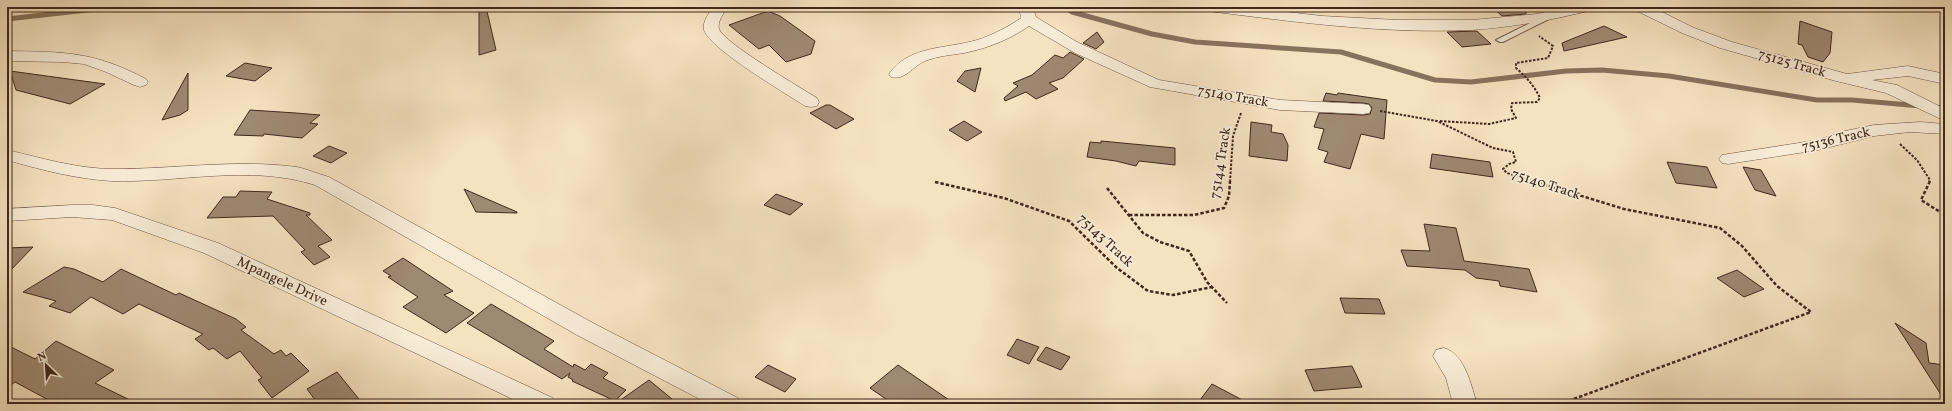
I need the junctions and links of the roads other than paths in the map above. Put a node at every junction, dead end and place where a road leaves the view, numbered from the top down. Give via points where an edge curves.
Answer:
1 (720, 7) edge
2 (1114, 7) edge
3 (1154, 7) edge
4 (1208, 7) edge
5 (1587, 7) edge
6 (1640, 7) edge
7 (1027, 13) edge
8 (1557, 14) junction
9 (1500, 40) dead end
10 (7, 56) edge
11 (897, 74) dead end
12 (1842, 78) junction
13 (1945, 79) edge
14 (140, 82) dead end
15 (811, 102) dead end
16 (1363, 109) road end
17 (1939, 113) edge
18 (1945, 129) edge
19 (7, 155) edge
20 (1728, 159) dead end
21 (7, 215) edge
22 (1444, 356) dead end
23 (545, 404) edge
24 (730, 404) edge
25 (1465, 404) edge

1 - 15 street via 712,22 712,28 722,43
2 - 3 street
4 - 8 street via 1322,21 1398,25 1472,25
5 - 8 street
6 - 12 street, 75125 Track via 1687,30 1726,45
7 - 11 street via 1018,27 994,40 923,55 910,62
7 - 16 street, 75140 Track via 1067,44 1140,79 1172,87 1280,105
8 - 9 lane
10 - 14 street via 63,57 93,62 115,69
12 - 13 street via 1908,71
12 - 17 street, 75125 Track via 1890,90
18 - 20 street, 75136 Track via 1921,127 1879,130 1793,150
19 - 24 street via 65,170 113,175 247,170 297,173 322,182 585,329
21 - 23 street, Mpangele Drive via 79,211 115,214 211,248
22 - 25 street via 1457,376

